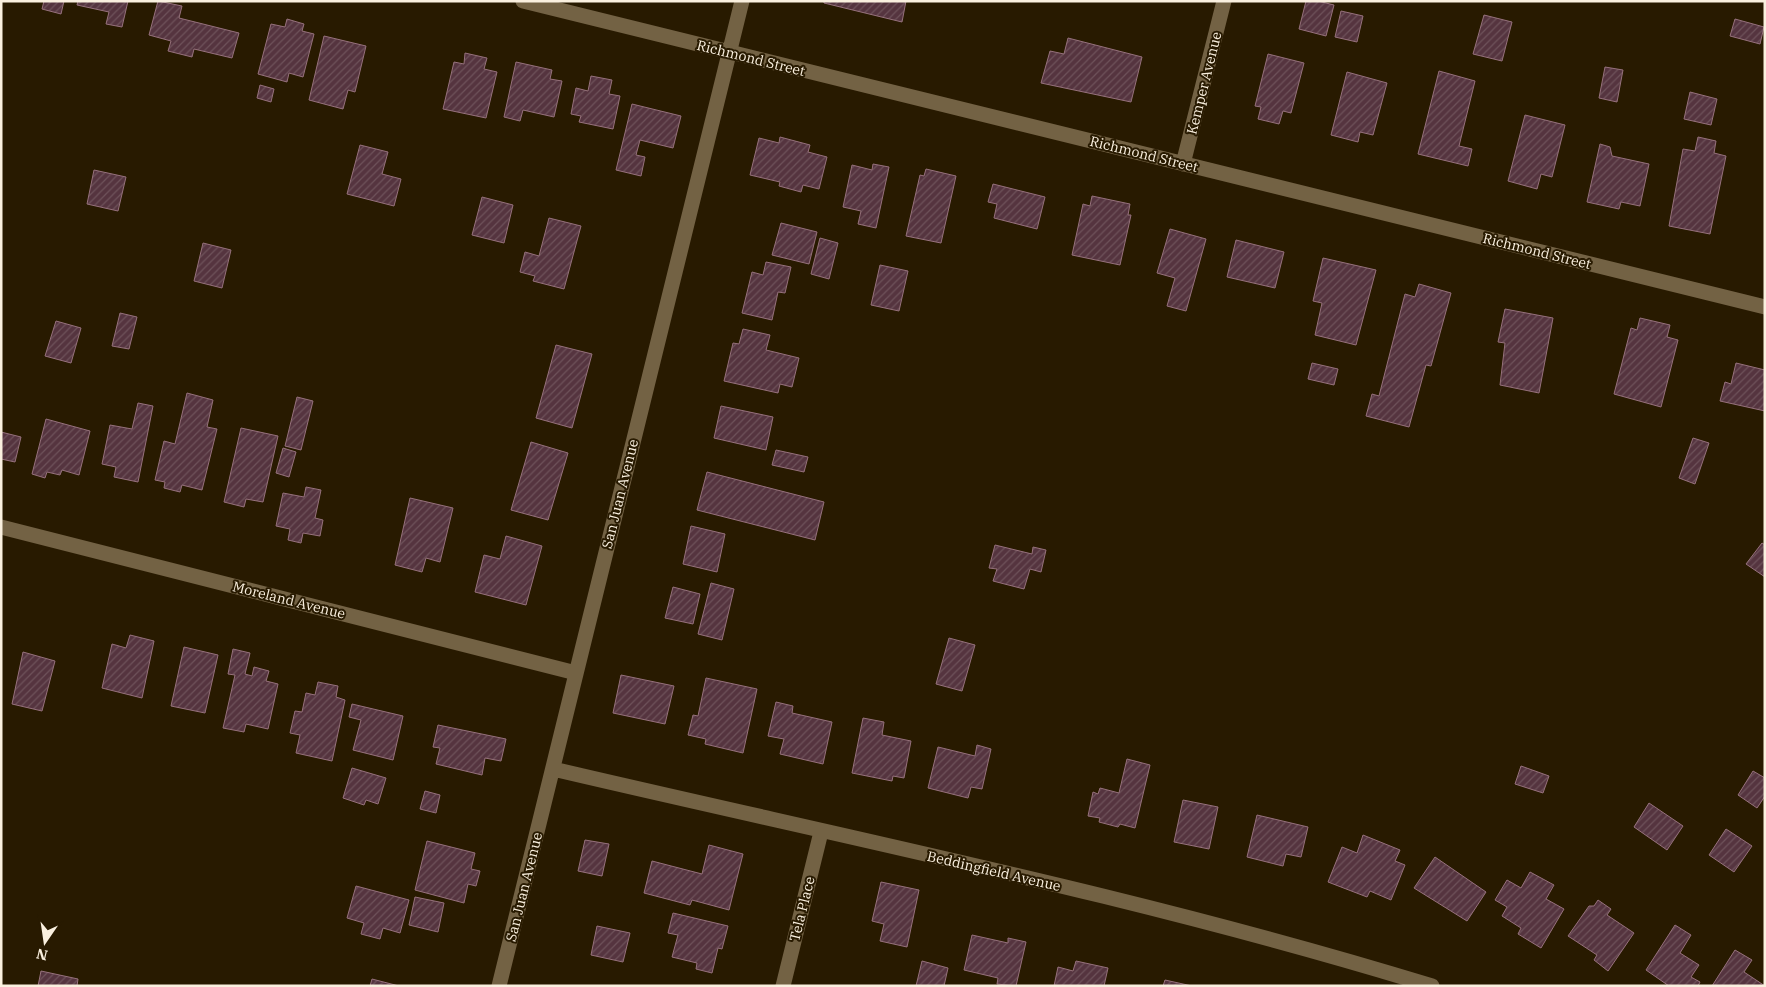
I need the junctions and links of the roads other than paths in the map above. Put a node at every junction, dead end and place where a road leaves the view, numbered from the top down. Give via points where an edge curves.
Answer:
1 (523, 1) edge
2 (742, 1) edge
3 (1224, 1) edge
4 (729, 52) junction
5 (1184, 164) junction
6 (1765, 307) edge
7 (1, 527) edge
8 (576, 673) junction
9 (554, 769) junction
10 (821, 832) junction
11 (499, 986) edge
12 (783, 986) edge
13 (1432, 986) edge

1 - 4 street, Richmond Street
2 - 4 street, San Juan Avenue
3 - 5 street, Kemper Avenue
4 - 5 street, Richmond Street
4 - 8 street, San Juan Avenue
5 - 6 street, Richmond Street
7 - 8 street, Moreland Avenue
8 - 9 street, San Juan Avenue
9 - 10 street, Beddingfield Avenue
9 - 11 street, San Juan Avenue
10 - 12 street, Tela Place
10 - 13 street, Beddingfield Avenue via 1195,918 1327,953

